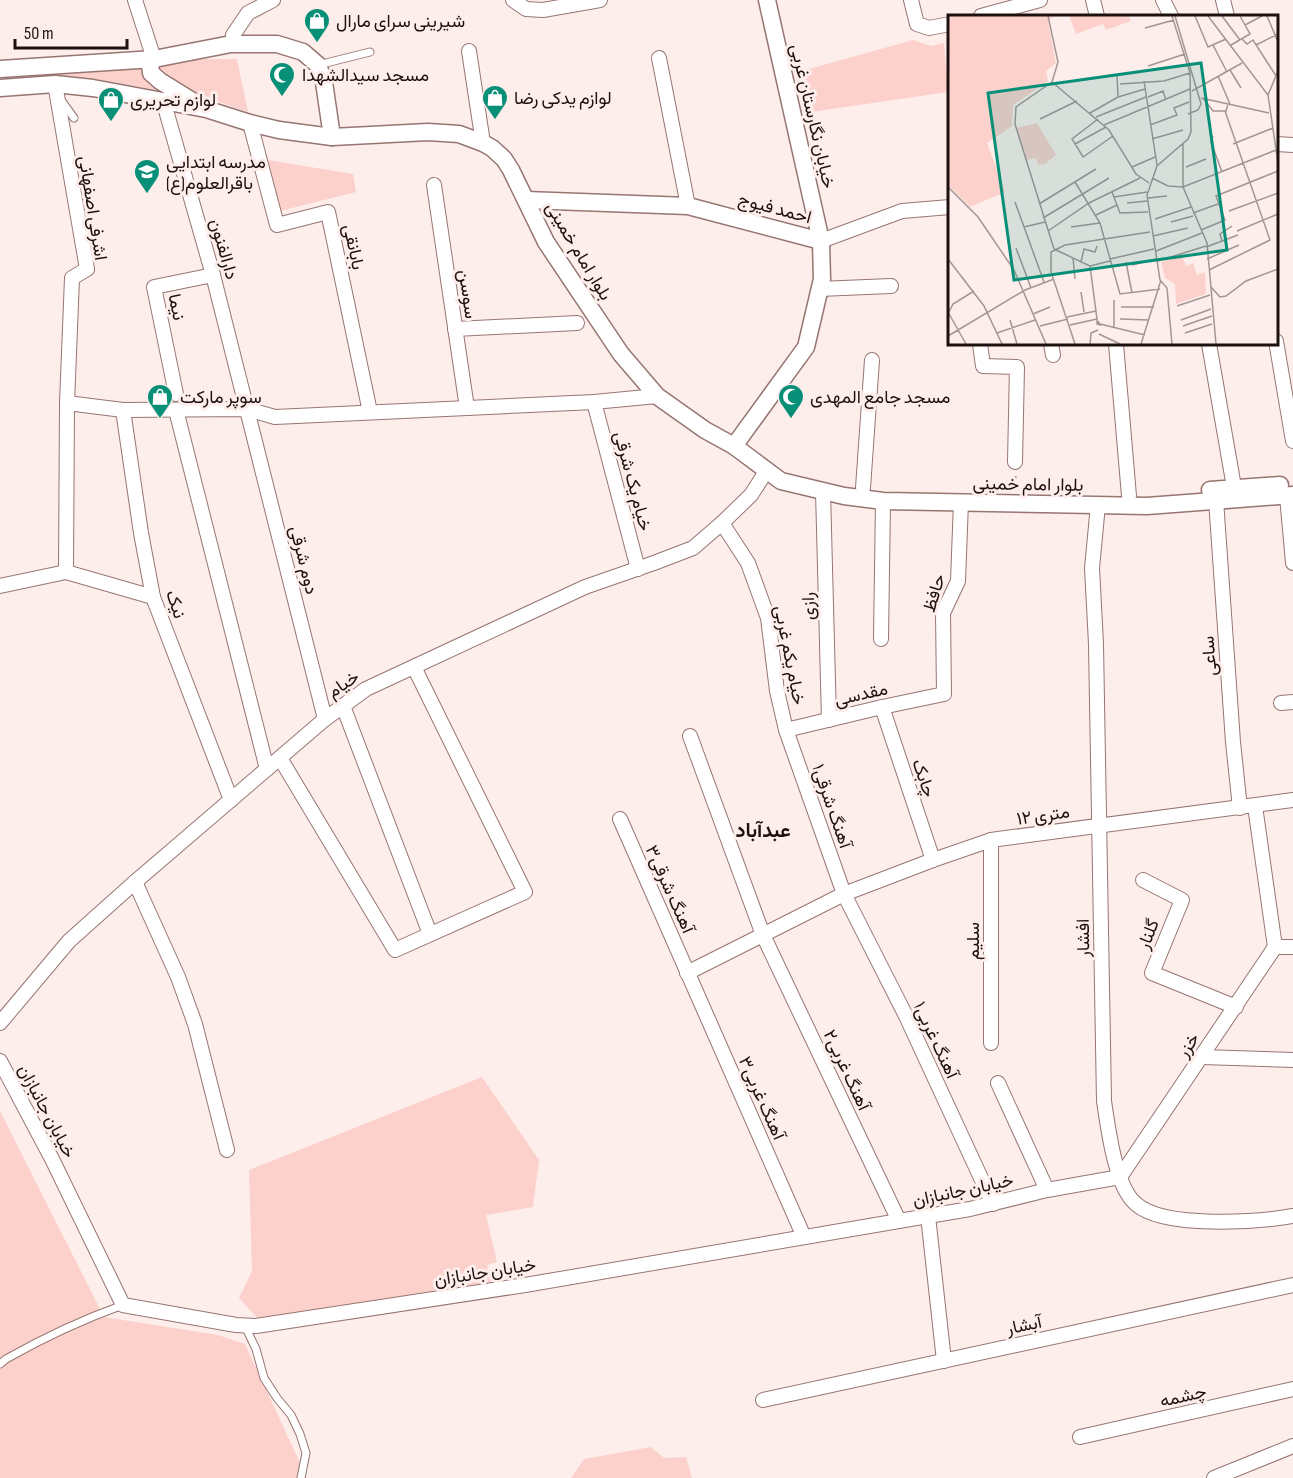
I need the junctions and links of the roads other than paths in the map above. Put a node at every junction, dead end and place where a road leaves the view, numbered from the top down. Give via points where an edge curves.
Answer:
1 (135, 0) edge
2 (247, 0) edge
3 (273, 0) edge
4 (513, 0) edge
5 (600, 0) edge
6 (766, 0) edge
7 (911, 0) edge
8 (1040, 0) edge
9 (1094, 0) edge
10 (1163, 0) edge
11 (1223, 0) edge
12 (985, 15) edge
13 (1097, 15) edge
14 (1170, 15) edge
15 (1227, 15) edge
16 (948, 24) edge
17 (232, 39) junction
18 (469, 51) dead end
19 (370, 52) dead end
20 (659, 58) dead end
21 (154, 59) junction
22 (318, 65) junction
23 (0, 69) edge
24 (0, 88) edge
25 (56, 89) junction
26 (163, 100) junction
27 (206, 109) junction
28 (74, 118) dead end
29 (250, 123) junction
30 (332, 137) junction
31 (483, 143) junction
32 (1278, 144) edge
33 (1293, 146) edge
34 (434, 185) dead end
35 (526, 200) junction
36 (688, 206) junction
37 (948, 207) edge
38 (821, 241) junction
39 (213, 275) junction
40 (891, 286) dead end
41 (819, 290) junction
42 (577, 323) dead end
43 (455, 330) junction
44 (980, 345) edge
45 (1116, 345) edge
46 (1209, 345) edge
47 (1277, 345) edge
48 (872, 360) dead end
49 (176, 394) dead end
50 (657, 396) junction
51 (594, 402) junction
52 (67, 403) junction
53 (467, 408) junction
54 (248, 409) junction
55 (123, 410) junction
56 (176, 410) junction
57 (370, 412) junction
58 (1293, 441) edge
59 (734, 446) junction
60 (1015, 462) dead end
61 (767, 470) junction
62 (863, 488) junction
63 (1234, 488) junction
64 (823, 491) junction
65 (1291, 492) edge
66 (1129, 495) junction
67 (1216, 500) junction
68 (883, 501) junction
69 (961, 502) junction
70 (1098, 505) junction
71 (722, 523) junction
72 (1293, 563) edge
73 (638, 569) junction
74 (66, 572) junction
75 (0, 586) edge
76 (153, 597) junction
77 (881, 639) dead end
78 (414, 667) junction
79 (944, 694) joint
80 (343, 706) junction
81 (882, 707) junction
82 (325, 719) junction
83 (829, 720) junction
84 (786, 730) junction
85 (690, 736) dead end
86 (280, 758) junction
87 (267, 769) junction
88 (231, 800) junction
89 (1293, 800) edge
90 (1255, 806) junction
91 (1240, 808) junction
92 (620, 819) dead end
93 (1099, 825) junction
94 (991, 840) junction
95 (933, 860) junction
96 (1143, 880) dead end
97 (135, 882) junction
98 (844, 894) junction
99 (430, 934) junction
100 (762, 935) junction
101 (1293, 946) edge
102 (1275, 947) junction
103 (687, 973) junction
104 (1236, 1007) junction
105 (0, 1023) edge
106 (991, 1043) dead end
107 (1202, 1057) junction
108 (1293, 1060) edge
109 (0, 1061) edge
110 (998, 1083) dead end
111 (227, 1150) dead end
112 (1120, 1178) junction
113 (1047, 1190) junction
114 (993, 1203) junction
115 (928, 1216) junction
116 (1293, 1216) edge
117 (899, 1221) junction
118 (804, 1237) junction
119 (1293, 1285) edge
120 (123, 1305) junction
121 (245, 1326) junction
122 (944, 1361) junction
123 (0, 1364) edge
124 (1293, 1389) edge
125 (763, 1400) dead end
126 (1080, 1437) dead end
127 (1293, 1446) edge
128 (1219, 1475) edge
129 (301, 1478) edge

1 - 21 street
2 - 17 street
3 - 17 street via 248,13
4 - 5 street via 526,9 543,10
6 - 38 street, خیابان نگارستان غربی
7 - 16 street via 917,24 928,28
8 - 12 street
9 - 13 street
10 - 14 street
11 - 15 street
17 - 21 street
17 - 22 street via 277,44 303,52
18 - 31 street
19 - 22 lane
20 - 36 street
21 - 23 street
21 - 27 street via 150,65 154,77
22 - 30 street
24 - 25 street, بلوار امام خمینی
25 - 26 street, بلوار امام خمینی via 104,89
25 - 28 lane
25 - 52 street, اشرفی اصفهانی via 87,269 72,278
26 - 27 street, بلوار امام خمینی
26 - 39 street, دارالفنون
27 - 29 street, بلوار امام خمینی
29 - 30 street, بلوار امام خمینی
29 - 57 street, بابانقی via 277,225 328,212
30 - 31 street, بلوار امام خمینی via 428,132 459,134
31 - 35 street, بلوار امام خمینی via 504,159
32 - 33 street
34 - 43 street, سوسن
35 - 36 street, احمد فیوج
35 - 50 street, بلوار امام خمینی via 558,260 621,354
36 - 38 street, احمد فیوج
37 - 38 street via 902,212
38 - 41 street, احمد فیوج
39 - 49 street, نیما via 154,286
39 - 54 street, دارالفنون
40 - 41 street
41 - 59 street, احمد فیوج via 806,347
42 - 43 street
43 - 53 street, سوسن
44 - 60 street via 982,366 1017,367
45 - 66 street
46 - 63 street
47 - 58 street
48 - 62 street
50 - 51 street
50 - 59 street, بلوار امام خمینی
51 - 53 street
51 - 73 street, خیام یک شرقی
52 - 55 street
52 - 74 street
53 - 57 street
54 - 56 street
54 - 57 street via 275,417
54 - 82 street, دوم شرقی
55 - 56 street
55 - 76 street, نیک
56 - 87 street
59 - 61 street, بلوار امام خمینی
61 - 62 street, بلوار امام خمینی
61 - 64 street, بلوار امام خمینی via 781,481
61 - 71 street, خیام via 751,495
62 - 66 street, بلوار امام خمینی
63 - 65 street, بلوار امام خمینی
63 - 66 street, بلوار امام خمینی
64 - 68 street, بلوار امام خمینی
64 - 83 street, رازی
65 - 67 street, بلوار امام خمینی
65 - 72 street
67 - 70 street, بلوار امام خمینی via 1147,506
67 - 91 street, ساعی
68 - 69 street, بلوار امام خمینی
68 - 77 street
69 - 70 street, بلوار امام خمینی
69 - 79 street, حافظ via 958,581 943,613
70 - 93 street, افشار via 1092,568
71 - 73 street, خیام via 693,548
71 - 84 street, خیام یکم غربی via 748,563 768,618
73 - 78 street, خیام via 585,587
74 - 75 street
74 - 76 street
76 - 88 street, نیک
78 - 80 street, خیام via 366,689
78 - 99 street via 525,892
79 - 81 street, مقدسی
80 - 82 street, خیام
80 - 99 street
81 - 83 street, مقدسی
81 - 95 street, چابک
82 - 86 street, خیام
83 - 84 street, مقدسی
84 - 98 street, آهنگ شرقی۱
85 - 100 street, آهنگ غربی۲
86 - 87 street, خیام
86 - 99 street via 394,950
87 - 88 street, خیام
88 - 97 street, خیام
89 - 90 street, ۱۲ متری
90 - 91 street, ۱۲ متری
90 - 102 street
91 - 93 street, ۱۲ متری
92 - 103 street, آهنگ شرقی۳
93 - 94 street, ۱۲ متری
93 - 112 street, افشار via 1104,1101
94 - 95 street, ۱۲ متری
94 - 106 street, سلیم
95 - 98 street, ۱۲ متری
96 - 104 street, گلنار via 1182,900 1152,973
97 - 105 street, خیام via 69,941
97 - 111 street via 195,1024
98 - 100 street, ۱۲ متری
98 - 114 street, آهنگ غربی۱
100 - 103 street, ۱۲ متری
100 - 117 street, آهنگ غربی۲
101 - 102 street
102 - 104 street, خزر
103 - 118 street, آهنگ غربی۳
104 - 107 street, خزر
107 - 108 street
107 - 112 street, خزر
109 - 120 street, خیابان جانبازان
110 - 113 street
112 - 113 street, خیابان جانبازان
112 - 116 street, افشار via 1136,1204 1177,1220 1272,1220
113 - 114 street, خیابان جانبازان
114 - 115 street, خیابان جانبازان
115 - 117 street, خیابان جانبازان
115 - 122 street
117 - 118 street, خیابان جانبازان
118 - 121 street, خیابان جانبازان via 525,1285
119 - 122 street, آبشار
120 - 121 street, خیابان جانبازان
120 - 123 lane via 46,1337
121 - 129 lane via 264,1378 291,1414 300,1434 306,1453
122 - 125 street, آبشار
124 - 126 street, چشمه
127 - 128 street

